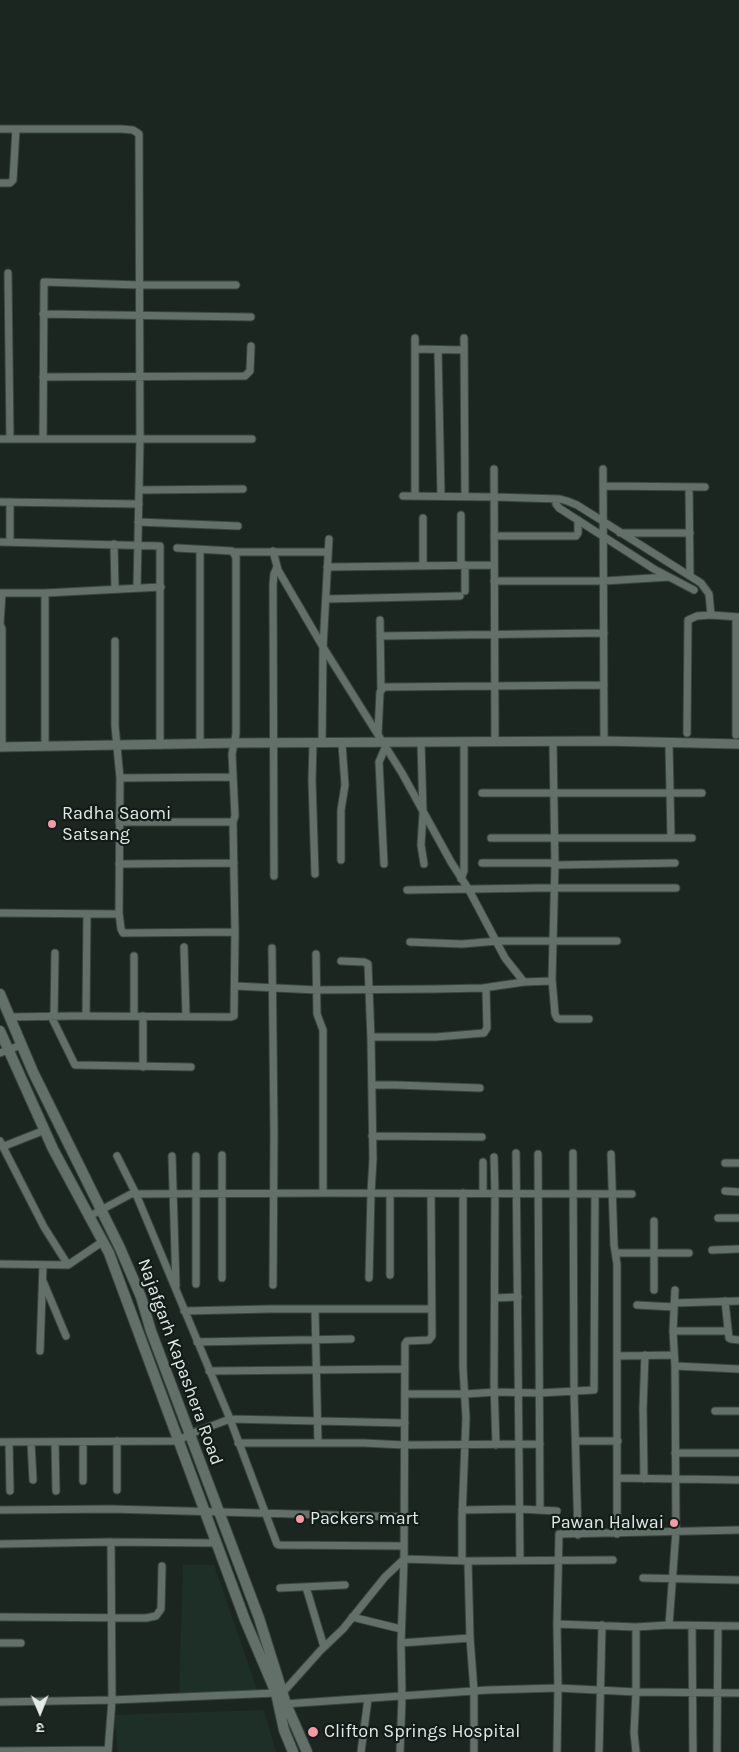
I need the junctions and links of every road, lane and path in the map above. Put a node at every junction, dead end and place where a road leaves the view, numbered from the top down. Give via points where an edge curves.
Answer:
1 (0, 129) edge
2 (16, 129) junction
3 (0, 182) edge
4 (8, 273) dead end
5 (140, 285) junction
6 (236, 285) dead end
7 (43, 314) junction
8 (139, 315) junction
9 (251, 317) dead end
10 (414, 338) dead end
11 (464, 338) dead end
12 (252, 346) dead end
13 (415, 349) junction
14 (438, 350) junction
15 (464, 350) junction
16 (43, 377) junction
17 (140, 378) junction
18 (43, 438) junction
19 (0, 439) edge
20 (10, 439) junction
21 (140, 439) junction
22 (252, 439) dead end
23 (494, 469) dead end
24 (603, 469) dead end
25 (603, 486) junction
26 (690, 486) junction
27 (705, 487) dead end
28 (243, 489) dead end
29 (140, 490) junction
30 (403, 496) dead end
31 (414, 496) junction
32 (441, 496) junction
33 (464, 496) junction
34 (494, 497) junction
35 (556, 499) junction
36 (0, 502) edge
37 (10, 502) junction
38 (139, 504) junction
39 (461, 515) dead end
40 (423, 518) dead end
41 (578, 520) junction
42 (138, 522) junction
43 (604, 523) junction
44 (238, 526) dead end
45 (620, 533) junction
46 (690, 533) junction
47 (494, 536) junction
48 (604, 538) junction
49 (329, 539) dead end
50 (0, 542) edge
51 (10, 542) junction
52 (114, 544) junction
53 (137, 544) junction
54 (177, 548) dead end
55 (200, 551) junction
56 (273, 551) junction
57 (234, 552) junction
58 (328, 552) junction
59 (463, 565) junction
60 (494, 565) junction
61 (423, 566) junction
62 (277, 567) junction
63 (327, 567) junction
64 (690, 576) junction
65 (669, 577) junction
66 (494, 581) junction
67 (604, 581) junction
68 (161, 587) junction
69 (137, 588) junction
70 (115, 589) junction
71 (694, 590) dead end
72 (1, 593) edge
73 (45, 593) junction
74 (326, 599) junction
75 (710, 615) junction
76 (737, 617) edge
77 (380, 620) dead end
78 (0, 624) edge
79 (604, 632) junction
80 (494, 634) junction
81 (380, 636) junction
82 (115, 641) dead end
83 (323, 647) junction
84 (1, 658) edge
85 (604, 685) junction
86 (494, 687) junction
87 (382, 688) junction
88 (687, 733) dead end
89 (738, 740) edge
90 (382, 742) junction
91 (495, 742) junction
92 (604, 742) junction
93 (234, 743) junction
94 (273, 743) junction
95 (318, 743) junction
96 (421, 743) junction
97 (464, 743) junction
98 (553, 743) junction
99 (200, 744) junction
100 (342, 744) junction
101 (669, 744) junction
102 (117, 745) junction
103 (160, 745) junction
104 (46, 746) junction
105 (1, 747) edge
106 (233, 777) junction
107 (120, 778) junction
108 (670, 793) junction
109 (702, 793) dead end
110 (482, 794) dead end
111 (553, 794) junction
112 (424, 813) junction
113 (119, 822) junction
114 (233, 822) junction
115 (491, 838) dead end
116 (671, 838) junction
117 (692, 838) dead end
118 (555, 839) junction
119 (341, 860) dead end
120 (234, 863) junction
121 (482, 863) dead end
122 (675, 863) dead end
123 (119, 864) junction
124 (384, 864) dead end
125 (424, 864) dead end
126 (555, 865) junction
127 (315, 874) dead end
128 (274, 876) dead end
129 (461, 879) junction
130 (554, 888) junction
131 (676, 888) dead end
132 (407, 890) dead end
133 (469, 890) junction
134 (0, 912) edge
135 (119, 913) junction
136 (87, 914) junction
137 (235, 932) junction
138 (552, 941) junction
139 (617, 941) dead end
140 (410, 942) dead end
141 (498, 942) junction
142 (184, 947) dead end
143 (272, 948) dead end
144 (54, 953) dead end
145 (316, 954) dead end
146 (134, 956) dead end
147 (341, 961) dead end
148 (552, 981) junction
149 (524, 982) junction
150 (235, 986) junction
151 (272, 988) junction
152 (486, 988) junction
153 (368, 989) junction
154 (317, 990) junction
155 (0, 994) edge
156 (53, 1016) junction
157 (86, 1016) junction
158 (134, 1016) junction
159 (142, 1016) junction
160 (186, 1016) junction
161 (9, 1017) junction
162 (590, 1019) dead end
163 (0, 1031) edge
164 (371, 1039) junction
165 (21, 1045) junction
166 (4, 1052) edge
167 (143, 1067) junction
168 (191, 1067) dead end
169 (372, 1085) junction
170 (480, 1088) dead end
171 (45, 1130) junction
172 (372, 1136) junction
173 (482, 1137) dead end
174 (1, 1144) edge
175 (516, 1153) dead end
176 (573, 1153) dead end
177 (538, 1154) dead end
178 (611, 1154) dead end
179 (222, 1155) dead end
180 (117, 1156) dead end
181 (172, 1156) dead end
182 (196, 1156) dead end
183 (494, 1156) dead end
184 (483, 1162) dead end
185 (725, 1163) dead end
186 (739, 1163) edge
187 (726, 1191) dead end
188 (323, 1192) junction
189 (739, 1192) edge
190 (195, 1193) junction
191 (273, 1193) junction
192 (371, 1193) junction
193 (463, 1193) junction
194 (483, 1193) junction
195 (613, 1193) junction
196 (136, 1194) junction
197 (172, 1194) junction
198 (221, 1194) junction
199 (390, 1194) junction
200 (431, 1194) junction
201 (495, 1194) junction
202 (516, 1194) junction
203 (539, 1194) junction
204 (573, 1194) junction
205 (595, 1194) junction
206 (632, 1194) dead end
207 (101, 1210) junction
208 (88, 1217) junction
209 (718, 1218) dead end
210 (739, 1218) edge
211 (654, 1221) dead end
212 (102, 1242) junction
213 (120, 1248) junction
214 (739, 1249) edge
215 (712, 1250) dead end
216 (654, 1252) junction
217 (689, 1252) dead end
218 (108, 1253) junction
219 (616, 1253) junction
220 (0, 1264) edge
221 (68, 1264) junction
222 (43, 1265) junction
223 (390, 1275) dead end
224 (42, 1278) junction
225 (222, 1278) dead end
226 (369, 1278) dead end
227 (196, 1284) dead end
228 (273, 1285) dead end
229 (654, 1290) dead end
230 (675, 1290) dead end
231 (176, 1291) junction
232 (518, 1296) junction
233 (495, 1298) junction
234 (725, 1301) junction
235 (739, 1301) edge
236 (674, 1305) junction
237 (637, 1306) dead end
238 (316, 1309) junction
239 (431, 1309) junction
240 (184, 1312) junction
241 (673, 1331) junction
242 (728, 1331) junction
243 (66, 1336) dead end
244 (351, 1339) dead end
245 (316, 1340) junction
246 (739, 1340) edge
247 (197, 1342) junction
248 (40, 1351) dead end
249 (674, 1355) junction
250 (617, 1356) junction
251 (645, 1356) junction
252 (675, 1366) junction
253 (405, 1369) junction
254 (739, 1369) edge
255 (317, 1370) junction
256 (209, 1371) junction
257 (519, 1391) junction
258 (496, 1392) junction
259 (574, 1392) junction
260 (538, 1393) junction
261 (405, 1394) junction
262 (466, 1394) junction
263 (739, 1410) edge
264 (715, 1411) dead end
265 (230, 1419) junction
266 (318, 1421) junction
267 (405, 1423) junction
268 (190, 1434) junction
269 (117, 1441) junction
270 (178, 1441) junction
271 (576, 1441) junction
272 (618, 1441) junction
273 (0, 1442) edge
274 (9, 1442) junction
275 (31, 1442) junction
276 (55, 1442) junction
277 (83, 1442) junction
278 (238, 1443) junction
279 (318, 1443) junction
280 (466, 1444) junction
281 (540, 1444) junction
282 (404, 1445) junction
283 (496, 1445) junction
284 (518, 1445) junction
285 (675, 1453) junction
286 (739, 1453) edge
287 (618, 1478) junction
288 (644, 1479) junction
289 (33, 1480) dead end
290 (676, 1480) junction
291 (739, 1480) edge
292 (83, 1481) dead end
293 (116, 1490) dead end
294 (10, 1491) dead end
295 (56, 1491) dead end
296 (520, 1508) junction
297 (540, 1509) junction
298 (0, 1510) edge
299 (462, 1510) junction
300 (557, 1510) dead end
301 (204, 1512) junction
302 (219, 1512) junction
303 (264, 1513) junction
304 (404, 1517) junction
305 (739, 1530) edge
306 (676, 1531) junction
307 (578, 1534) junction
308 (617, 1534) junction
309 (112, 1542) junction
310 (0, 1544) edge
311 (216, 1544) junction
312 (404, 1546) junction
313 (404, 1560) junction
314 (520, 1560) junction
315 (613, 1560) dead end
316 (465, 1561) junction
317 (558, 1561) junction
318 (162, 1566) dead end
319 (643, 1578) dead end
320 (672, 1579) junction
321 (739, 1580) edge
322 (345, 1585) dead end
323 (306, 1587) junction
324 (280, 1588) dead end
325 (0, 1617) edge
326 (352, 1617) junction
327 (111, 1618) junction
328 (557, 1624) junction
329 (602, 1625) junction
330 (670, 1625) junction
331 (692, 1626) junction
332 (718, 1626) junction
333 (739, 1626) edge
334 (636, 1627) junction
335 (401, 1629) junction
336 (470, 1638) junction
337 (0, 1643) edge
338 (21, 1643) dead end
339 (401, 1643) junction
340 (324, 1647) junction
341 (558, 1688) junction
342 (601, 1690) junction
343 (474, 1691) junction
344 (279, 1692) junction
345 (636, 1692) junction
346 (694, 1692) junction
347 (718, 1693) junction
348 (739, 1693) edge
349 (402, 1696) junction
350 (368, 1699) junction
351 (112, 1700) junction
352 (0, 1702) edge
353 (282, 1705) junction
354 (0, 1751) edge
355 (108, 1751) edge
356 (293, 1752) edge
357 (307, 1752) edge
358 (362, 1752) edge
359 (400, 1752) edge
360 (474, 1752) edge
361 (557, 1752) edge
362 (599, 1752) edge
363 (636, 1752) edge
364 (693, 1752) edge
365 (718, 1752) edge

1 - 2 street
2 - 3 street via 12,180 10,183
2 - 5 street via 121,129 137,132 140,138
4 - 20 street
5 - 6 street
5 - 7 street via 44,282
5 - 8 street
7 - 8 street
7 - 16 street
8 - 9 street
8 - 17 street
10 - 13 street
11 - 15 street
12 - 17 street via 250,371 245,376
13 - 14 street
13 - 31 street
14 - 15 street
14 - 32 street
15 - 33 street
16 - 17 street
16 - 18 street
17 - 21 street
18 - 20 street
18 - 21 street
19 - 20 street
21 - 22 street
21 - 29 street
23 - 34 street
24 - 25 street
25 - 26 street
25 - 43 street
26 - 27 street
26 - 46 street
28 - 29 street
29 - 38 street
30 - 31 street
31 - 32 street
32 - 33 street
33 - 34 street
34 - 35 street
34 - 47 street
35 - 41 street via 559,508
35 - 43 street via 567,500
36 - 37 street
37 - 38 street
37 - 51 street
38 - 42 street
39 - 59 street
40 - 61 street
41 - 47 street via 576,536
41 - 48 street
42 - 44 street
42 - 53 street
43 - 45 street
43 - 48 street
45 - 46 street
45 - 64 street
46 - 64 street
47 - 60 street
48 - 65 street
48 - 67 street
49 - 58 street
50 - 51 street
51 - 52 street
52 - 53 street
52 - 70 street
53 - 68 street via 160,546
53 - 69 street
54 - 55 street
55 - 57 street
55 - 99 street
56 - 57 street
56 - 58 street
56 - 62 street
57 - 93 street
58 - 63 street
59 - 60 street
59 - 61 street
59 - 74 street via 463,593
60 - 66 street
61 - 63 street
62 - 83 street
62 - 94 street via 273,584
63 - 74 street
64 - 75 street via 709,594
65 - 67 street
65 - 71 street
66 - 67 street
66 - 80 street
67 - 79 street
68 - 69 street
68 - 103 street
69 - 70 street
70 - 73 street
72 - 73 street
72 - 78 street
73 - 104 street
74 - 83 street
75 - 76 street
75 - 88 street via 688,620
76 - 89 street
77 - 81 street
78 - 84 street
79 - 80 street
79 - 85 street
80 - 81 street
80 - 86 street
81 - 87 street
82 - 102 street
83 - 90 street
83 - 95 street
84 - 105 street
85 - 86 street
85 - 92 street
86 - 87 street
86 - 91 street
87 - 90 street
89 - 101 street
90 - 96 street
90 - 100 street
90 - 112 street
90 - 124 street via 379,762
91 - 97 street
91 - 98 street
92 - 98 street
92 - 101 street
93 - 94 street
93 - 99 street
93 - 106 street
94 - 95 street
94 - 128 street
95 - 100 street
95 - 127 street via 312,780
96 - 97 street
96 - 112 street
97 - 129 street via 464,871
98 - 111 street
99 - 103 street
100 - 119 street
101 - 108 street
102 - 103 street
102 - 104 street
102 - 107 street
104 - 105 street
106 - 107 street
106 - 114 street
107 - 113 street
108 - 109 street
108 - 111 street
108 - 116 street
110 - 111 street
111 - 118 street
112 - 125 street via 421,838
112 - 129 street
113 - 114 street
113 - 123 street
114 - 120 street
115 - 118 street
116 - 117 street
116 - 118 street
118 - 126 street
120 - 123 street
120 - 137 street
121 - 126 street
122 - 126 street
123 - 135 street
126 - 130 street
129 - 133 street
130 - 131 street
130 - 133 street
130 - 138 street
132 - 133 street
133 - 141 street
134 - 136 street
135 - 136 street
135 - 137 street via 123,933
136 - 157 street
137 - 150 street
138 - 139 street
138 - 141 street
138 - 148 street
140 - 141 street
141 - 149 street via 505,958
142 - 160 street
143 - 151 street
144 - 156 street
145 - 154 street
146 - 158 street
147 - 153 street via 367,962
148 - 149 street
148 - 162 street via 557,1018
149 - 152 street
150 - 151 street
150 - 160 street via 234,1016
151 - 154 street
151 - 191 street
152 - 153 street
152 - 164 street via 488,1028 484,1033
153 - 154 street
153 - 164 street
154 - 188 street via 317,1016 323,1030
155 - 161 main road, Najafgarh Kapashera Road
156 - 157 street
156 - 161 street
156 - 167 street via 74,1065
157 - 158 street
158 - 159 street
159 - 160 street
159 - 167 street
161 - 165 main road, Najafgarh Kapashera Road
163 - 166 main road, Najafgarh Kapashera Road
164 - 169 street
165 - 166 street
165 - 207 main road, Najafgarh Kapashera Road
166 - 171 main road, Najafgarh Kapashera Road
167 - 168 street
169 - 170 street
169 - 172 street
171 - 174 street
171 - 208 main road, Najafgarh Kapashera Road
172 - 173 street
172 - 192 street
174 - 221 street via 44,1227
175 - 202 street
176 - 204 street
177 - 203 street
178 - 195 street
179 - 198 street
180 - 196 street
181 - 197 street
182 - 190 street
183 - 201 street
184 - 194 street
185 - 186 street
187 - 189 street
188 - 191 street
188 - 192 street
190 - 197 street
190 - 198 street
190 - 227 street
191 - 198 street
191 - 228 street
192 - 199 street
192 - 226 street
193 - 194 street
193 - 200 street
193 - 262 street via 463,1368
194 - 201 street
195 - 205 street
195 - 206 street
195 - 219 street
196 - 197 street
196 - 207 street
196 - 231 street
197 - 231 street
198 - 225 street
199 - 200 street
199 - 223 street
200 - 239 street
201 - 202 street
201 - 233 street
202 - 203 street
202 - 232 street
203 - 204 street
203 - 260 street
204 - 205 street
204 - 259 street
205 - 259 street via 594,1389
207 - 208 street
207 - 213 main road, Najafgarh Kapashera Road
208 - 212 main road, Najafgarh Kapashera Road
209 - 210 street
211 - 216 street
212 - 218 main road, Najafgarh Kapashera Road
212 - 221 street
213 - 218 main road
213 - 268 main road, Najafgarh Kapashera Road
214 - 215 street
216 - 217 street
216 - 219 street
216 - 229 street
218 - 270 main road, Najafgarh Kapashera Road
219 - 250 street
220 - 222 street
221 - 222 street
222 - 224 street
224 - 243 street
224 - 248 street
230 - 236 street
231 - 240 street
232 - 233 street
232 - 257 street
233 - 258 street
234 - 235 street
234 - 236 street
234 - 242 street
236 - 237 street
236 - 241 street
238 - 239 street
238 - 240 street
238 - 245 street
239 - 253 street via 431,1339 406,1342
240 - 247 street
241 - 242 street
241 - 249 street
242 - 246 street via 731,1340
244 - 245 street
245 - 247 street
245 - 255 street
247 - 256 street
249 - 251 street
249 - 252 street
250 - 251 street
250 - 272 street
251 - 288 street
252 - 254 street
252 - 285 street
253 - 255 street
253 - 261 street
255 - 256 street
255 - 266 street
256 - 265 street
257 - 258 street
257 - 260 street
257 - 284 street
258 - 262 street
258 - 283 street
259 - 260 street
259 - 271 street
260 - 281 street
261 - 262 street
261 - 267 street
262 - 280 street
263 - 264 street
265 - 266 street
265 - 268 street
265 - 278 street
266 - 267 street
266 - 279 street
267 - 282 street
268 - 270 street
268 - 302 main road, Najafgarh Kapashera Road
269 - 270 street
269 - 277 street
269 - 293 street
270 - 301 main road, Najafgarh Kapashera Road
271 - 272 street
271 - 307 street
272 - 287 street
273 - 274 street
274 - 275 street
274 - 294 street
275 - 276 street
275 - 289 street
276 - 277 street
276 - 295 street
277 - 292 street
278 - 279 street
278 - 303 street
279 - 282 street
280 - 282 street
280 - 283 street
280 - 299 street
281 - 284 street
281 - 297 street
282 - 304 street
283 - 284 street
284 - 296 street
285 - 286 street
285 - 290 street
287 - 288 street
287 - 308 street
288 - 290 street
290 - 291 street
290 - 306 street
296 - 297 street
296 - 299 street
296 - 314 street
297 - 300 street
298 - 301 street
299 - 316 street
301 - 302 street
301 - 311 main road, Najafgarh Kapashera Road
302 - 303 street
302 - 344 main road, Najafgarh Kapashera Road via 259,1618
303 - 304 street
303 - 312 street via 279,1545
304 - 312 street
305 - 306 street
306 - 308 street
306 - 320 street
307 - 308 street
307 - 317 street via 559,1534
309 - 310 street
309 - 311 street
309 - 327 street
311 - 344 main road, Najafgarh Kapashera Road via 245,1620
312 - 313 street
313 - 316 street
313 - 326 street via 385,1577
313 - 335 street
314 - 316 street
314 - 317 street
315 - 317 street
316 - 336 street
317 - 328 street
318 - 327 street via 160,1609 156,1616
319 - 320 street
320 - 321 street
320 - 330 street
322 - 323 street
323 - 324 street
323 - 340 street
325 - 327 street
326 - 335 street
326 - 340 street
327 - 351 street
328 - 329 street
328 - 341 street
329 - 334 street
329 - 342 street
330 - 331 street
330 - 334 street
331 - 332 street
331 - 346 street
332 - 333 street
332 - 347 street
334 - 345 street
335 - 339 street
336 - 339 street
336 - 343 street
337 - 338 street
339 - 349 street
340 - 344 street via 286,1689
341 - 342 street
341 - 343 street
341 - 361 street
342 - 345 street
342 - 362 street
343 - 349 street
343 - 360 street
344 - 351 street
344 - 353 main road, Najafgarh Kapashera Road
345 - 346 street
345 - 363 street
346 - 347 street
346 - 364 street
347 - 348 street
347 - 365 street
349 - 350 street
349 - 359 street
350 - 353 street
350 - 358 street
351 - 352 street
351 - 355 street
353 - 356 main road, Najafgarh Kapashera Road via 284,1730
353 - 357 main road, Najafgarh Kapashera Road
354 - 355 street

